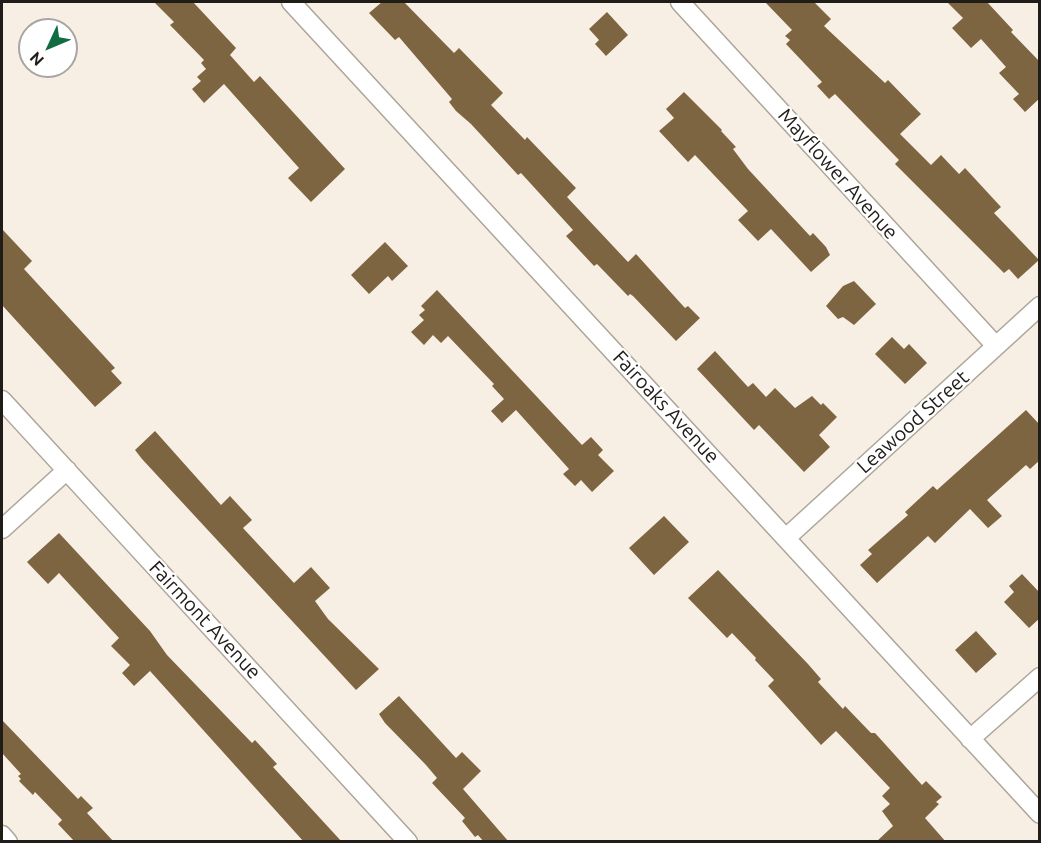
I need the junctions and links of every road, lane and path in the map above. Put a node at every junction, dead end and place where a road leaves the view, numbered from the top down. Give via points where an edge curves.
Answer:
1 (291, 2) edge
2 (680, 2) edge
3 (1040, 306) edge
4 (996, 346) junction
5 (2, 399) edge
6 (67, 470) junction
7 (2, 529) edge
8 (786, 538) junction
9 (1040, 677) edge
10 (970, 739) junction
11 (1040, 814) edge
12 (2, 834) edge
13 (8, 842) edge
14 (408, 842) edge

1 - 8 street, Fairoaks Avenue
2 - 4 street, Mayflower Avenue
3 - 4 street, Leawood Street
4 - 8 street, Leawood Street
5 - 6 street, Fairmont Avenue
6 - 7 street
6 - 14 street, Fairmont Avenue
8 - 10 street, Fairoaks Avenue
9 - 10 street
10 - 11 street, Fairoaks Avenue
12 - 13 street

